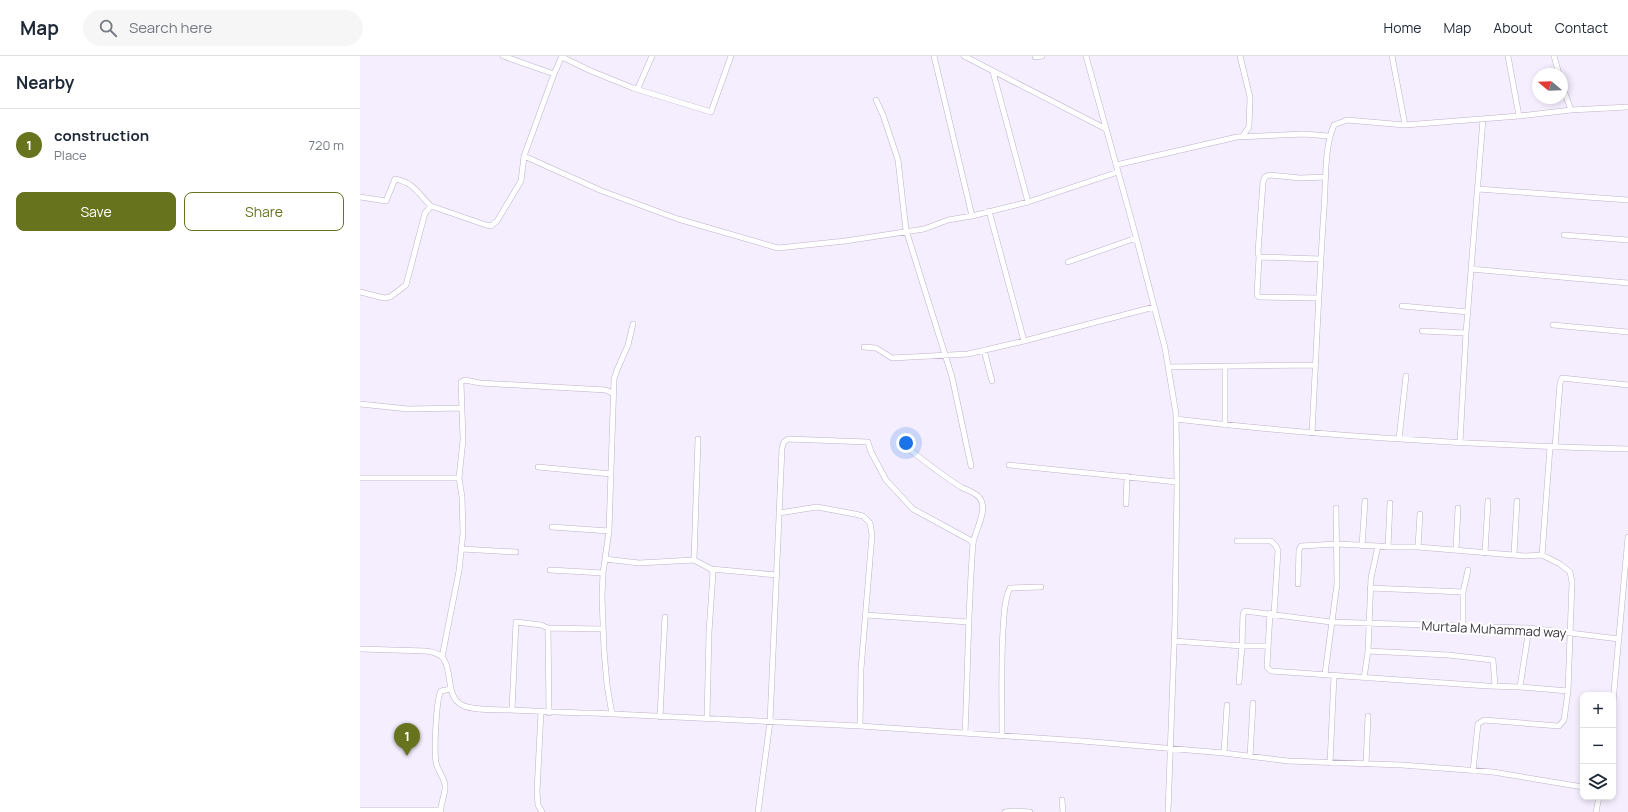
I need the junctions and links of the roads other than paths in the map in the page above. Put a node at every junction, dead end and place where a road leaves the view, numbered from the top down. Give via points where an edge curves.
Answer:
1 (503, 56) edge
2 (562, 56) edge
3 (652, 56) edge
4 (731, 56) edge
5 (934, 56) edge
6 (964, 56) edge
7 (1042, 56) edge
8 (1086, 56) edge
9 (1240, 56) edge
10 (1392, 56) edge
11 (1508, 56) edge
12 (1554, 56) edge
13 (1034, 57) dead end
14 (1557, 68) edge
15 (993, 72) junction
16 (554, 74) junction
17 (638, 88) junction
18 (876, 100) dead end
19 (1568, 102) edge
20 (1628, 107) edge
21 (1571, 110) junction
22 (1519, 116) junction
23 (1483, 119) junction
24 (1404, 125) junction
25 (1106, 129) junction
26 (1330, 136) junction
27 (1242, 137) junction
28 (524, 156) junction
29 (1116, 165) junction
30 (1118, 172) junction
31 (1326, 177) junction
32 (1478, 189) junction
33 (360, 197) edge
34 (1628, 200) edge
35 (1028, 202) junction
36 (431, 206) junction
37 (989, 211) junction
38 (972, 216) junction
39 (906, 230) junction
40 (1564, 235) dead end
41 (1136, 238) junction
42 (1628, 240) edge
43 (1259, 256) junction
44 (1320, 259) junction
45 (1068, 262) dead end
46 (1472, 269) junction
47 (1628, 283) edge
48 (360, 292) edge
49 (1318, 298) junction
50 (1402, 306) dead end
51 (1154, 307) junction
52 (1468, 312) junction
53 (633, 324) dead end
54 (1553, 325) dead end
55 (1422, 330) dead end
56 (1628, 332) edge
57 (1466, 333) junction
58 (1024, 341) junction
59 (864, 347) dead end
60 (984, 350) junction
61 (946, 355) junction
62 (1315, 365) junction
63 (1225, 366) junction
64 (1168, 367) junction
65 (1406, 376) dead end
66 (992, 381) dead end
67 (1628, 385) edge
68 (614, 394) junction
69 (360, 404) edge
70 (462, 408) junction
71 (1176, 419) junction
72 (1225, 425) junction
73 (1312, 433) junction
74 (698, 439) dead end
75 (1399, 439) junction
76 (900, 442) dead end
77 (1460, 442) junction
78 (1553, 447) junction
79 (1628, 448) edge
80 (1009, 464) dead end
81 (971, 466) dead end
82 (538, 467) dead end
83 (611, 474) junction
84 (1127, 476) junction
85 (360, 478) edge
86 (459, 478) junction
87 (1177, 482) junction
88 (1365, 501) dead end
89 (1488, 501) dead end
90 (1517, 501) dead end
91 (1390, 503) dead end
92 (1126, 504) dead end
93 (1336, 508) dead end
94 (1458, 508) dead end
95 (779, 513) junction
96 (1420, 514) dead end
97 (552, 527) dead end
98 (609, 531) junction
99 (1628, 537) edge
100 (1237, 541) dead end
101 (973, 544) junction
102 (1337, 544) junction
103 (1362, 546) junction
104 (1378, 546) junction
105 (1388, 547) junction
106 (1418, 547) junction
107 (462, 549) junction
108 (1456, 550) junction
109 (516, 552) dead end
110 (1485, 553) junction
111 (1514, 554) junction
112 (1542, 555) junction
113 (605, 560) junction
114 (694, 560) junction
115 (711, 569) junction
116 (550, 570) dead end
117 (1468, 570) dead end
118 (603, 573) junction
119 (777, 575) junction
120 (1298, 584) dead end
121 (1040, 587) dead end
122 (1370, 588) junction
123 (1463, 592) junction
124 (1272, 614) junction
125 (866, 615) junction
126 (664, 618) dead end
127 (968, 622) junction
128 (1332, 622) junction
129 (1369, 622) junction
130 (1463, 626) junction
131 (548, 628) junction
132 (1529, 628) junction
133 (602, 629) junction
134 (1569, 632) junction
135 (1619, 639) junction
136 (1174, 641) junction
137 (1242, 646) junction
138 (1267, 646) junction
139 (360, 649) edge
140 (1368, 651) junction
141 (442, 657) junction
142 (1325, 674) junction
143 (1334, 676) junction
144 (1364, 678) junction
145 (1239, 682) dead end
146 (1495, 686) junction
147 (1520, 687) junction
148 (451, 688) junction
149 (1568, 691) junction
150 (1614, 692) edge
151 (1253, 703) dead end
152 (1228, 705) dead end
153 (512, 710) junction
154 (541, 712) junction
155 (549, 713) junction
156 (612, 714) junction
157 (1368, 716) dead end
158 (660, 717) junction
159 (707, 718) junction
160 (770, 722) junction
161 (860, 726) junction
162 (965, 733) junction
163 (1002, 736) junction
164 (1170, 750) junction
165 (1224, 753) junction
166 (1250, 756) junction
167 (1330, 763) junction
168 (1366, 764) junction
169 (1473, 770) junction
170 (1580, 786) edge
171 (1062, 800) dead end
172 (1598, 800) edge
173 (360, 810) edge
174 (441, 811) edge
175 (542, 812) edge
176 (758, 812) edge
177 (1005, 812) edge
178 (1030, 812) edge
179 (1062, 812) edge
180 (1168, 812) edge
181 (1596, 812) edge

1 - 16 street
2 - 16 street
2 - 17 street via 591,71
3 - 17 street
4 - 17 street via 711,112
5 - 38 street
6 - 15 street
7 - 13 street
8 - 25 street
9 - 27 street via 1250,97 1249,127
10 - 24 street
11 - 22 street
12 - 14 street
15 - 25 street
15 - 35 street
16 - 28 street
18 - 39 street via 898,160
19 - 21 street
20 - 21 street
21 - 22 street
22 - 23 street
23 - 24 street
23 - 32 street
24 - 26 street via 1347,120 1334,125
25 - 29 street
26 - 27 street via 1304,134
26 - 31 street
27 - 29 street
28 - 36 street via 520,182 492,226
28 - 39 street via 602,191 678,219 778,248 845,241
29 - 30 street
30 - 35 street
30 - 41 street
31 - 43 street via 1265,177
31 - 44 street
32 - 34 street
32 - 46 street
33 - 36 street via 386,200 395,179 413,185
35 - 37 street
36 - 48 street via 425,213 406,285 390,297 384,298
37 - 38 street
37 - 58 street
38 - 39 street via 948,220 924,229
39 - 61 street
40 - 42 street
41 - 45 street
41 - 51 street
43 - 44 street
43 - 49 street via 1259,297
44 - 49 street
46 - 47 street
46 - 52 street
49 - 62 street
50 - 52 street
51 - 58 street
51 - 64 street
52 - 57 street
53 - 68 street via 628,345 616,370
54 - 56 street
55 - 57 street
57 - 77 street
58 - 60 street
59 - 61 street via 876,348 892,358
60 - 61 street
60 - 66 street
61 - 81 street
62 - 63 street
62 - 73 street
63 - 64 street
63 - 72 street
64 - 71 street
65 - 75 street
67 - 78 street via 1562,378
68 - 70 street via 606,390 465,380 461,382
68 - 83 street
69 - 70 street via 408,409
70 - 86 street via 463,440
71 - 72 street
71 - 87 street
72 - 73 street
73 - 75 street
74 - 114 street
75 - 77 street
76 - 101 street via 935,469 977,495 983,504
77 - 78 street
78 - 79 street
78 - 112 street
80 - 84 street
82 - 83 street
83 - 98 street
84 - 87 street
84 - 92 street
85 - 86 street
86 - 107 street via 462,497
87 - 136 street
88 - 103 street
89 - 110 street
90 - 111 street
91 - 105 street
93 - 102 street
94 - 108 street
95 - 101 street via 782,448 786,440 868,442 886,480 913,509
95 - 119 street
95 - 125 street via 817,507 863,516 870,523 872,535
96 - 106 street
97 - 98 street
98 - 113 street
99 - 135 street
100 - 124 street via 1271,541 1276,546 1278,551
101 - 127 street
102 - 103 street
102 - 120 street via 1301,546
102 - 128 street
103 - 104 street
104 - 105 street
104 - 122 street
105 - 106 street
106 - 108 street
107 - 109 street
107 - 141 street
108 - 110 street
110 - 111 street
111 - 112 street
112 - 134 street via 1570,572 1572,582
113 - 114 street via 639,563
113 - 118 street
114 - 115 street
115 - 119 street
115 - 159 street via 713,573
116 - 118 street
117 - 123 street
118 - 133 street
119 - 160 street
121 - 163 street via 1010,588 1008,593 1002,648
122 - 123 street
122 - 129 street
123 - 130 street
124 - 128 street, Murtala Muhammad way
124 - 137 street, Murtala Muhammad way via 1244,612
124 - 138 street
125 - 127 street
125 - 161 street via 861,669
126 - 158 street
127 - 162 street
128 - 129 street, Murtala Muhammad way
128 - 142 street
129 - 130 street, Murtala Muhammad way
129 - 140 street
130 - 132 street, Murtala Muhammad way
131 - 133 street
131 - 153 street via 516,622
131 - 155 street
132 - 134 street, Murtala Muhammad way
132 - 147 street
133 - 156 street
134 - 135 street, Murtala Muhammad way
134 - 149 street
135 - 150 street
136 - 137 street
136 - 164 street
137 - 138 street
137 - 145 street
138 - 142 street via 1269,670
139 - 141 street via 426,651
140 - 144 street
140 - 146 street via 1493,660
141 - 148 street
142 - 143 street
143 - 144 street
143 - 167 street
144 - 146 street
146 - 147 street
147 - 149 street
148 - 153 street via 462,705
148 - 174 street via 441,691 438,699 436,761 445,786
149 - 169 street via 1564,720 1559,726 1484,720 1480,722
151 - 166 street
152 - 165 street
153 - 154 street
154 - 155 street
154 - 175 street via 537,792 538,805
155 - 156 street
156 - 158 street
157 - 168 street
158 - 159 street
159 - 160 street
160 - 161 street
160 - 176 street
161 - 162 street
162 - 163 street
163 - 164 street
164 - 165 street
164 - 180 street
165 - 166 street
166 - 167 street
167 - 168 street
168 - 169 street
169 - 170 street
171 - 179 street
172 - 181 street
173 - 174 street
177 - 178 street

